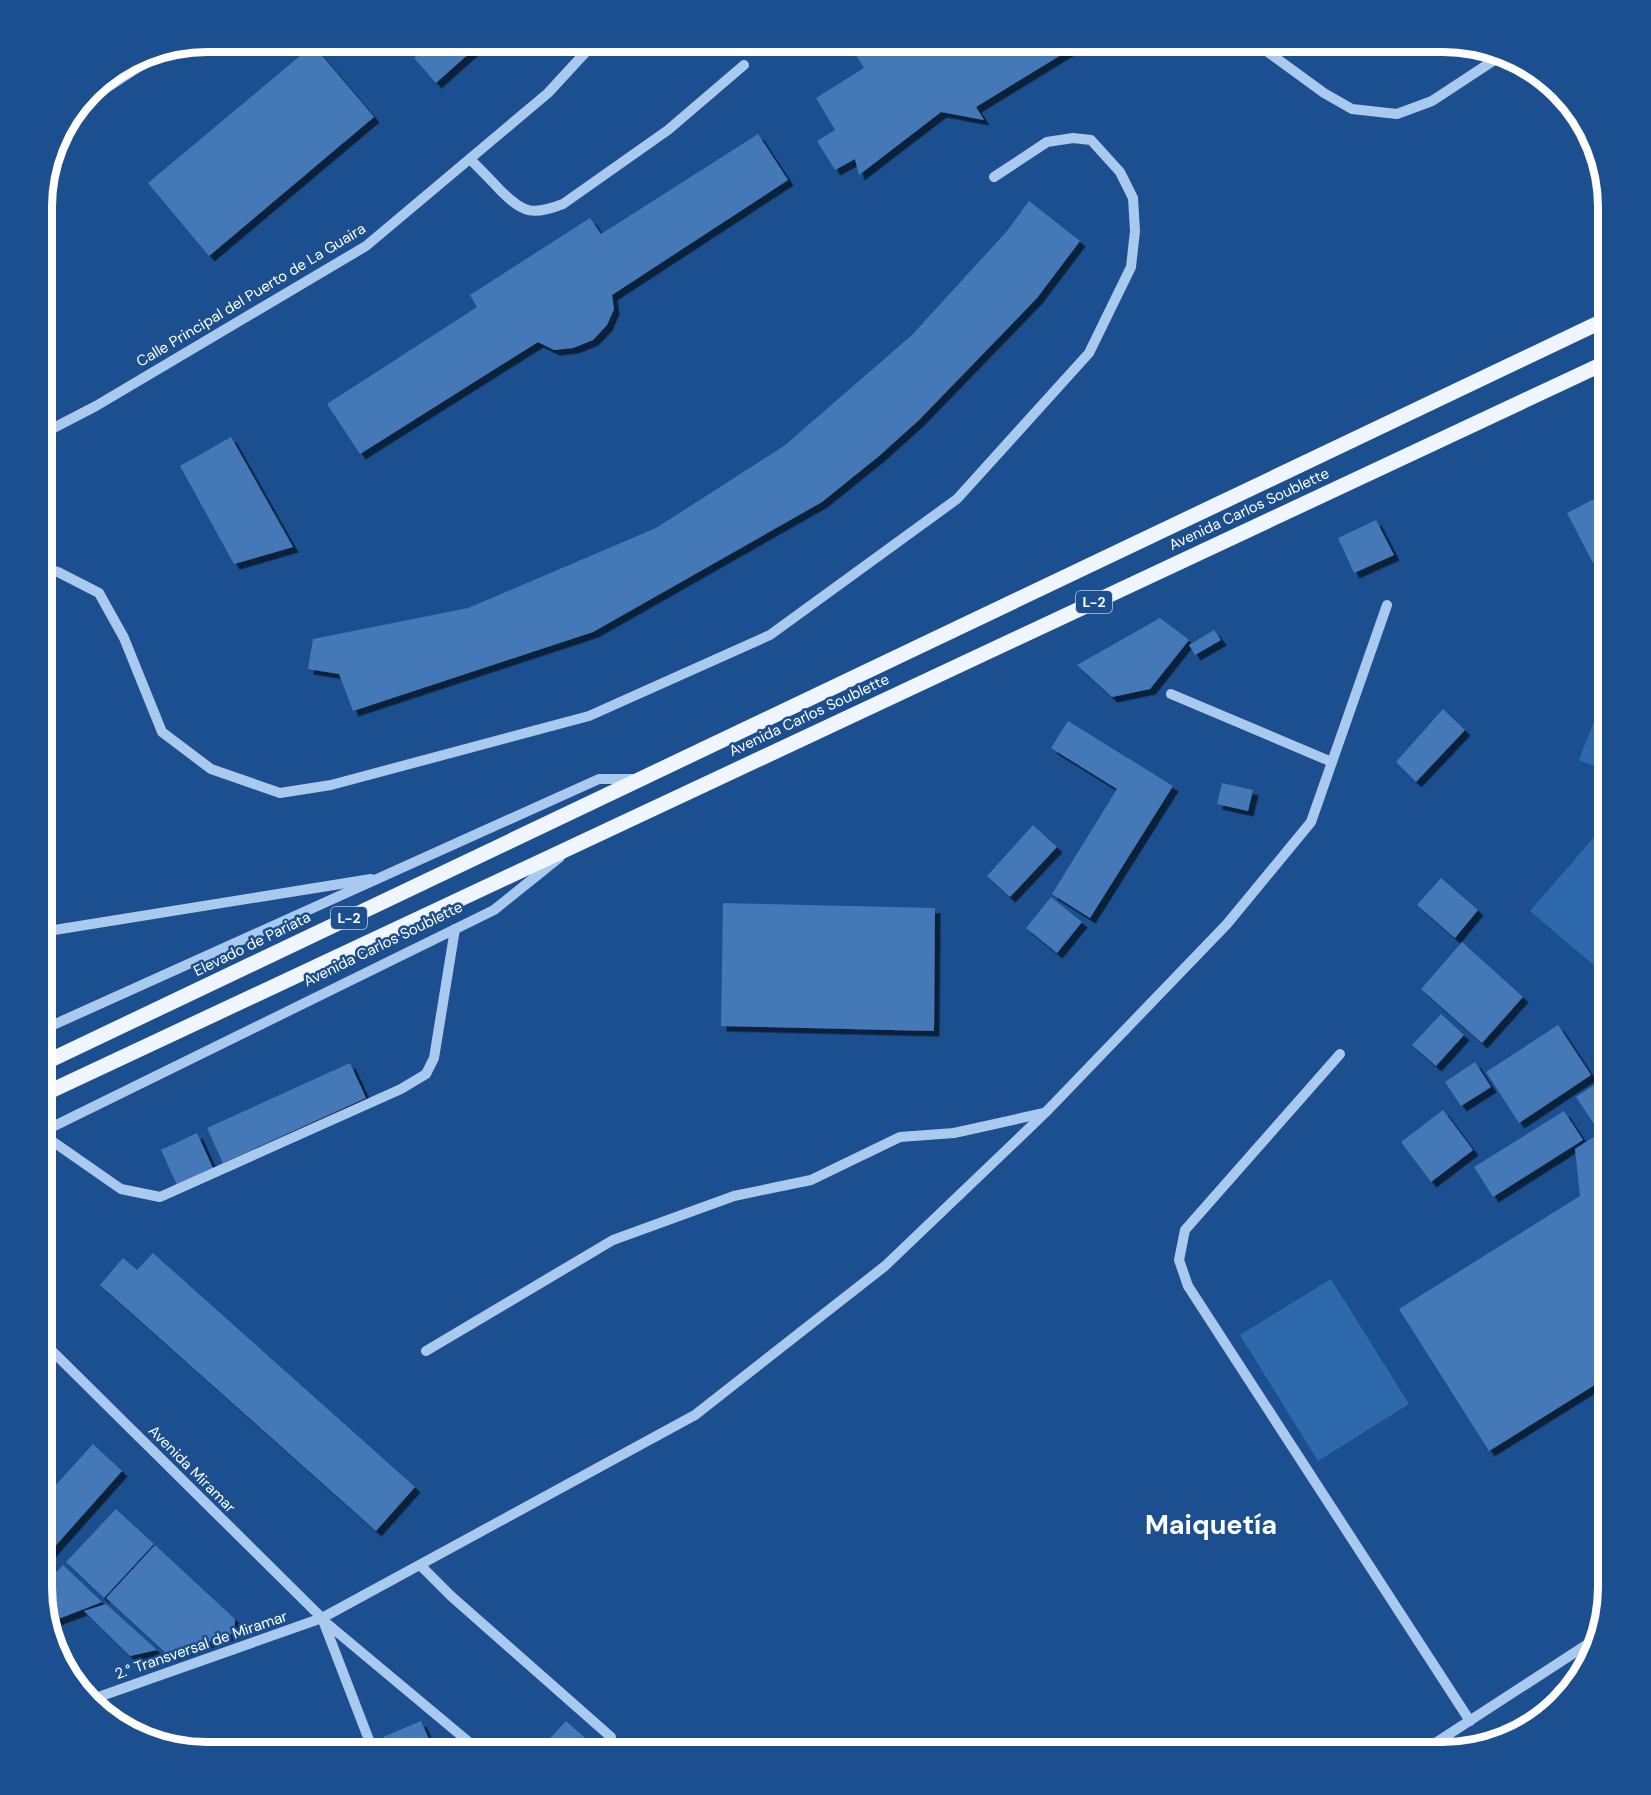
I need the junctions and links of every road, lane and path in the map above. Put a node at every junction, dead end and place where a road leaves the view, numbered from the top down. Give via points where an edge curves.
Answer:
1 (585, 53) edge
2 (1269, 53) edge
3 (1493, 61) edge
4 (744, 65) dead end
5 (470, 159) junction
6 (994, 177) dead end
7 (1598, 323) edge
8 (1598, 367) edge
9 (53, 428) edge
10 (53, 570) edge
11 (1388, 605) dead end
12 (1171, 694) dead end
13 (1332, 762) junction
14 (639, 778) junction
15 (579, 842) junction
16 (384, 877) junction
17 (455, 929) junction
18 (52, 930) edge
19 (52, 1025) edge
20 (1340, 1054) dead end
21 (52, 1060) edge
22 (52, 1090) edge
23 (1044, 1113) junction
24 (52, 1128) edge
25 (52, 1140) edge
26 (52, 1351) edge
27 (426, 1351) dead end
28 (420, 1565) junction
29 (322, 1618) junction
30 (1588, 1644) edge
31 (98, 1697) edge
32 (1470, 1721) junction
33 (611, 1737) dead end
34 (370, 1742) edge
35 (469, 1742) edge
36 (1437, 1742) edge

1 - 5 street, Calle Principal del Puerto de La Guaira via 548,93
2 - 3 street via 1352,109 1397,114 1432,101
4 - 5 street via 668,130 549,210 516,206
5 - 9 street, Calle Principal del Puerto de La Guaira via 366,246
6 - 10 street via 1047,142 1073,138 1091,140 1120,172 1133,198 1131,267 1089,353 948,506 770,634 589,716 331,785 280,793 211,769 162,732 124,638 99,593
7 - 14 main road, Avenida Carlos Soublette / L-2
8 - 15 main road, Avenida Carlos Soublette / L-2
11 - 13 street, 2.° Transversal de Miramar
12 - 13 street
13 - 23 street, 2.° Transversal de Miramar via 1311,822 1234,915
14 - 16 street, Avenida Carlos Soublette / L-2 via 599,779
14 - 21 main road, Elevado de Pariata / L-2
15 - 17 street, Avenida Carlos Soublette / L-2 via 494,910
15 - 22 main road, L-2
16 - 18 street
16 - 19 street, Avenida Carlos Soublette / L-2
17 - 24 street, Avenida Carlos Soublette / L-2
17 - 25 street via 434,1058 426,1074 401,1089 160,1197 121,1189
20 - 32 street via 1185,1230 1179,1260 1188,1286
23 - 27 street via 954,1133 900,1137 811,1180 734,1196 613,1240
23 - 28 street, 2.° Transversal de Miramar via 885,1266 695,1415
26 - 29 street, Avenida Miramar
28 - 29 street, 2.° Transversal de Miramar
28 - 33 street
29 - 31 street, 2.° Transversal de Miramar
29 - 34 street, Avenida Miramar
29 - 35 street, Avenida Miramar
30 - 32 street
32 - 36 street

